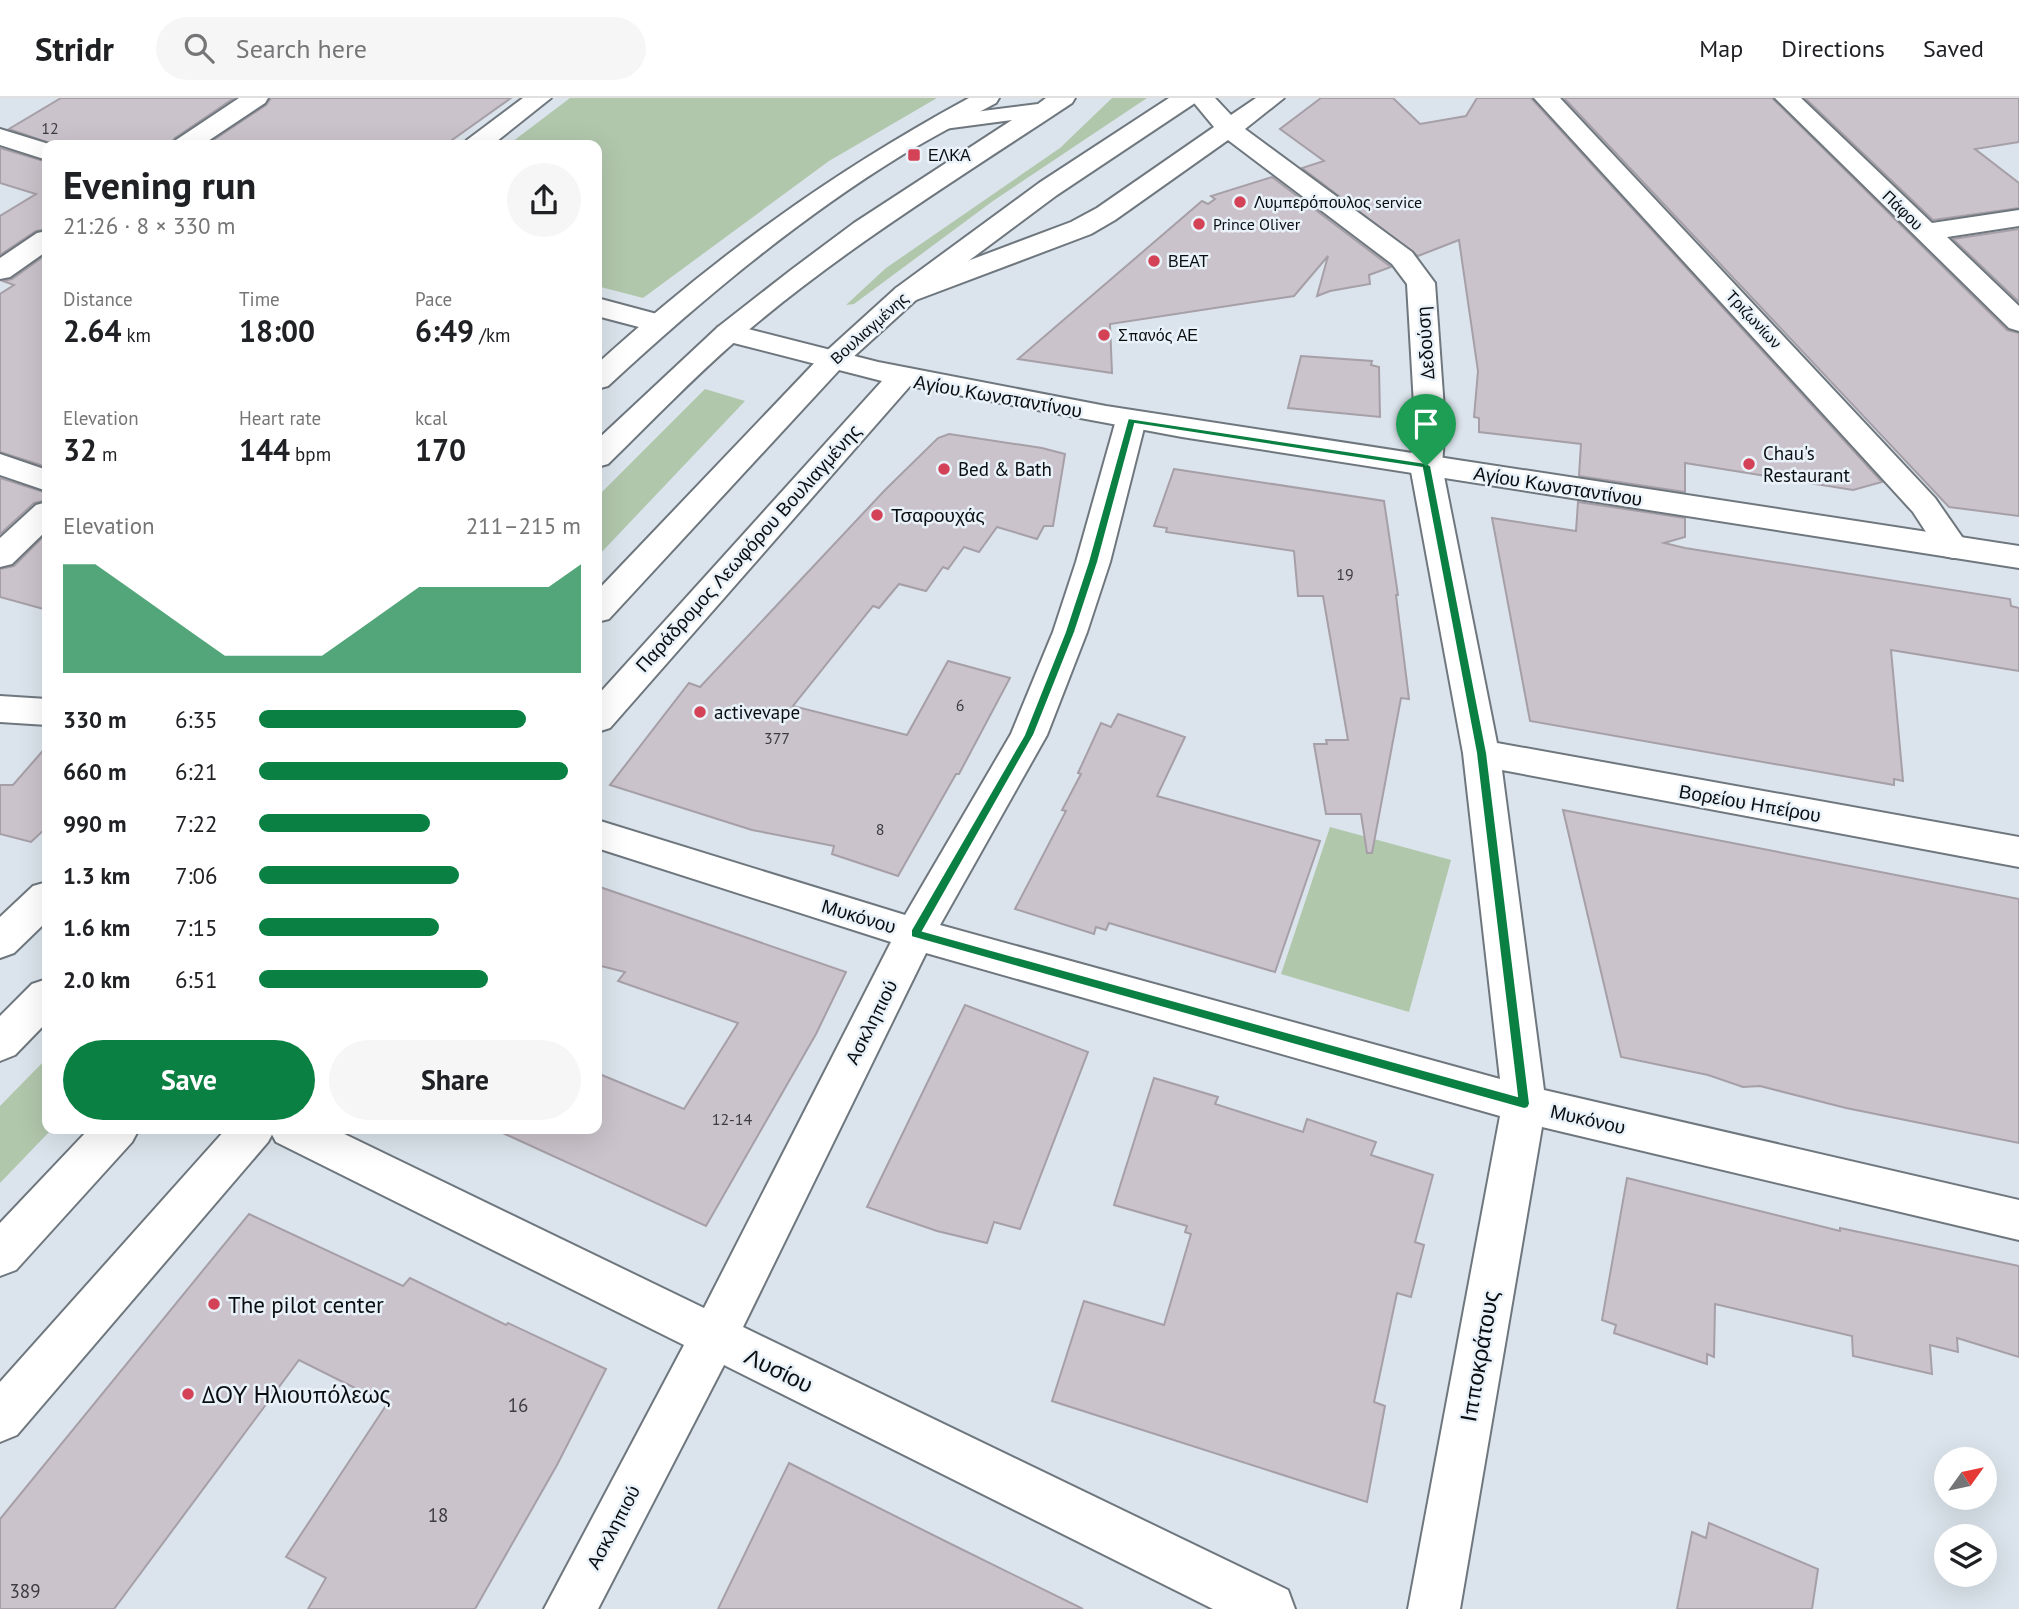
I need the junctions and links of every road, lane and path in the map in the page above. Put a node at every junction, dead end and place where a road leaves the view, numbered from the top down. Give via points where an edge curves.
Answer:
1 (256, 98) edge
2 (539, 98) edge
3 (987, 98) edge
4 (1186, 98) edge
5 (1202, 98) edge
6 (1272, 98) edge
7 (1546, 98) edge
8 (1787, 98) edge
9 (1053, 104) edge
10 (944, 122) junction
11 (1228, 128) junction
12 (0, 137) edge
13 (193, 140) edge
14 (483, 140) edge
15 (42, 150) edge
16 (2019, 218) edge
17 (1926, 232) junction
18 (42, 242) edge
19 (0, 271) edge
20 (906, 294) junction
21 (602, 308) edge
22 (2019, 322) edge
23 (658, 323) junction
24 (728, 333) junction
25 (831, 362) junction
26 (602, 375) edge
27 (901, 378) junction
28 (1131, 420) junction
29 (602, 452) edge
30 (0, 464) edge
31 (1426, 466) junction
32 (42, 479) edge
33 (42, 517) edge
34 (1953, 547) junction
35 (0, 556) edge
36 (2019, 557) edge
37 (602, 606) edge
38 (0, 709) edge
39 (42, 712) edge
40 (602, 713) edge
41 (1481, 753) junction
42 (602, 836) edge
43 (2019, 852) edge
44 (42, 902) edge
45 (915, 934) junction
46 (0, 942) edge
47 (42, 1001) edge
48 (0, 1043) edge
49 (1524, 1104) junction
50 (112, 1134) edge
51 (249, 1134) edge
52 (301, 1134) edge
53 (2019, 1220) edge
54 (0, 1255) edge
55 (713, 1338) junction
56 (0, 1418) edge
57 (570, 1609) edge
58 (1269, 1609) edge
59 (1434, 1609) edge

1 - 13 street
2 - 14 street
3 - 10 street
4 - 20 street, Βουλιαγμένης via 1048,189
5 - 11 street, Δεδούση
6 - 11 street
7 - 34 street, Τριζωνίων via 1924,505
8 - 17 street, Πάφου
9 - 10 street
9 - 24 street via 864,229
10 - 23 street via 882,156 804,209
11 - 20 street via 1082,228
11 - 31 street, Δεδούση via 1402,258 1421,283 1430,423
12 - 15 street
16 - 17 street
17 - 22 street, Πάφου
18 - 19 street
20 - 25 street, Βουλιαγμένης
21 - 23 street
23 - 26 street
24 - 25 street, Αγίου Κωνσταντίνου
24 - 29 street
25 - 27 street, Αγίου Κωνσταντίνου
25 - 37 street, Βουλιαγμένης
27 - 28 street, Αγίου Κωνσταντίνου
27 - 40 street, Παράδρομος Λεωφόρου Βουλιαγμένης
28 - 31 street, Αγίου Κωνσταντίνου
28 - 45 street, Ασκληπιού via 1093,562 1029,735
30 - 32 street
31 - 34 street, Αγίου Κωνσταντίνου
31 - 41 street, Δεδούση
33 - 35 street
34 - 36 street, Αγίου Κωνσταντίνου
38 - 39 street
41 - 43 street, Βορείου Ηπείρου
41 - 49 street, Δεδούση
42 - 45 street, Μυκόνου
44 - 46 street
45 - 49 street, Μυκόνου
45 - 55 street, Ασκληπιού
47 - 48 street
49 - 53 street, Μυκόνου
49 - 59 street, Ιπποκράτους
50 - 54 street
51 - 56 street
52 - 55 street, Λυσίου
55 - 57 street, Ασκληπιού
55 - 58 street, Λυσίου

